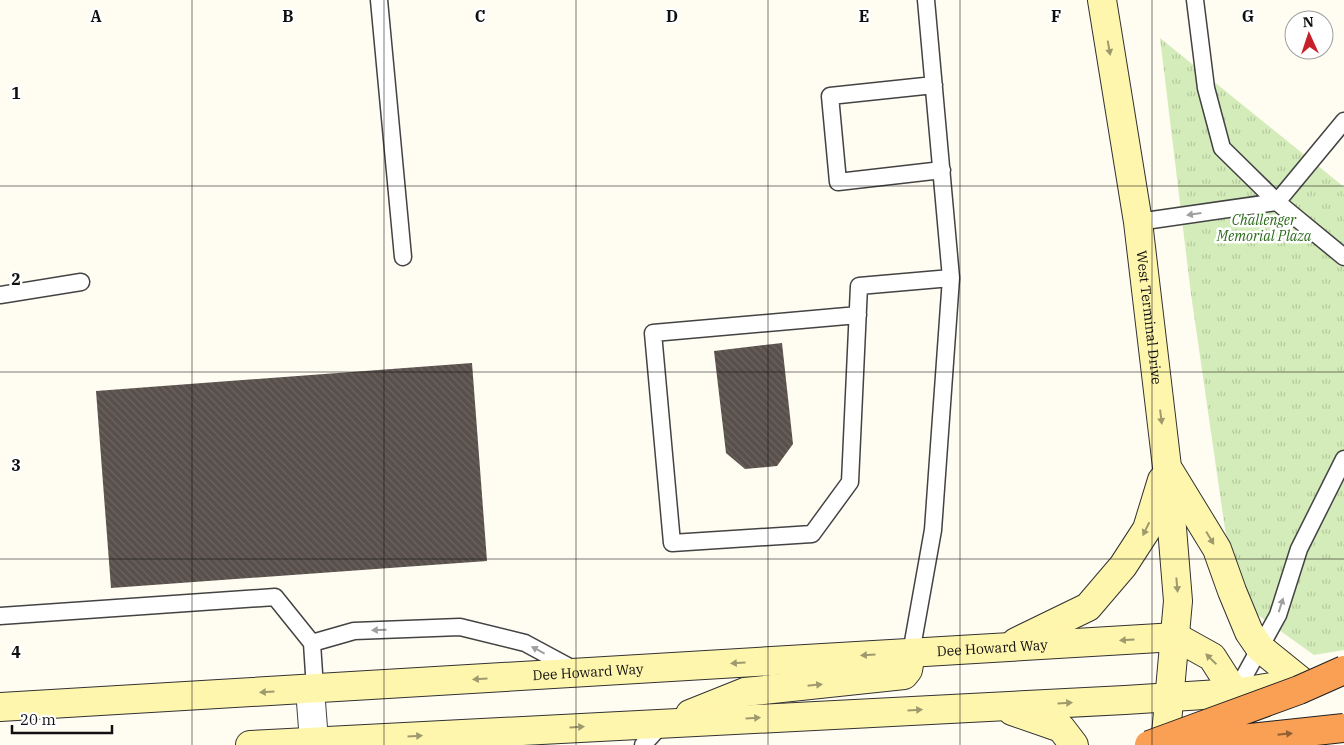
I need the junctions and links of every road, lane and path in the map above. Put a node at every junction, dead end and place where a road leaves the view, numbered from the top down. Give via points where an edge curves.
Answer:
1 (379, 0) edge
2 (926, 0) edge
3 (1102, 0) edge
4 (1195, 0) edge
5 (934, 85) junction
6 (1344, 121) edge
7 (942, 170) junction
8 (1277, 202) junction
9 (1138, 222) junction
10 (403, 257) dead end
11 (1344, 258) edge
12 (951, 278) junction
13 (81, 282) dead end
14 (0, 295) edge
15 (858, 315) junction
16 (1344, 459) edge
17 (1167, 467) junction
18 (0, 616) edge
19 (1176, 637) junction
20 (312, 643) junction
21 (1004, 647) junction
22 (1260, 648) junction
23 (911, 653) junction
24 (1344, 670) edge
25 (581, 673) junction
26 (1344, 675) edge
27 (1302, 682) junction
28 (313, 689) junction
29 (1235, 693) junction
30 (1170, 697) junction
31 (999, 706) junction
32 (0, 707) edge
33 (665, 722) junction
34 (1344, 728) edge
35 (314, 742) junction
36 (363, 742) edge
37 (250, 745) edge
38 (643, 745) edge
39 (1074, 745) edge
40 (1149, 745) edge
41 (1165, 745) edge
42 (1184, 745) edge
43 (1228, 745) edge

1 - 10 lane
2 - 5 lane
3 -> 9 main road, West Terminal Drive
4 - 8 lane via 1206,88 1222,148
5 - 7 lane
5 - 7 lane via 830,96 838,182
6 - 8 lane
7 - 12 lane
8 -> 9 lane
8 - 11 lane
9 -> 17 main road, West Terminal Drive
12 - 15 lane via 859,286
12 - 23 lane via 932,530
13 - 14 lane
15 - 15 lane via 850,482 812,534 672,543 653,333
22 -> 16 lane via 1278,615 1299,548
17 -> 19 main road, West Terminal Drive via 1178,601
17 -> 21 main road via 1147,530 1123,566 1088,606
17 -> 22 main road via 1217,549 1249,632
18 - 20 lane via 275,597
19 -> 21 main road, Dee Howard Way
29 -> 19 main road via 1212,657
19 - 30 main road, West Terminal Drive
25 -> 20 lane via 525,643 460,627 354,631
20 - 28 lane
21 - 23 main road, Dee Howard Way
22 - 27 main road
22 - 29 lane
23 -> 25 main road, Dee Howard Way
33 -> 23 main road via 745,692 904,675
24 - 40 highway, bridge via 1299,690
25 -> 28 main road, Dee Howard Way
26 - 27 main road
27 - 29 main road
28 -> 32 main road, Dee Howard Way
28 - 35 street
29 - 30 main road
29 - 43 main road
31 -> 30 main road
30 - 41 main road, West Terminal Drive
33 -> 31 main road
31 - 39 main road via 1061,728
36 -> 33 main road
33 - 38 lane
42 -> 34 highway, bridge
35 - 36 main road
35 - 37 main road

